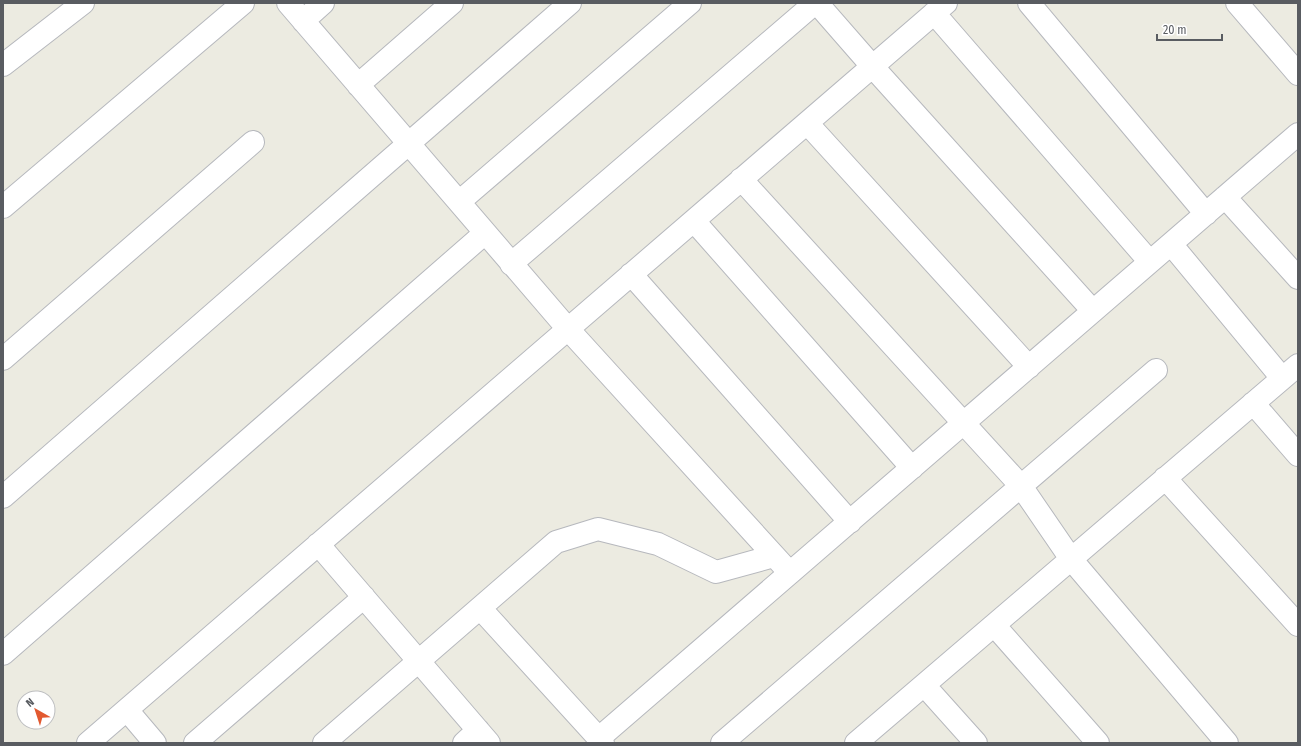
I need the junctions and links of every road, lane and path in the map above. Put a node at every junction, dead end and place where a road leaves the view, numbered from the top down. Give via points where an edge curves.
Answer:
1 (83, 3) edge
2 (243, 3) edge
3 (288, 3) edge
4 (323, 3) edge
5 (452, 3) edge
6 (570, 3) edge
7 (690, 3) edge
8 (816, 3) edge
9 (1029, 3) edge
10 (1237, 3) edge
11 (940, 8) edge
12 (303, 21) junction
13 (3, 65) edge
14 (872, 66) junction
15 (1298, 74) edge
16 (358, 85) junction
17 (807, 123) junction
18 (1298, 134) edge
19 (253, 142) dead end
20 (408, 144) junction
21 (741, 179) junction
22 (1225, 197) junction
23 (459, 202) junction
24 (3, 207) edge
25 (1206, 214) junction
26 (694, 221) junction
27 (485, 233) junction
28 (1171, 244) junction
29 (1150, 262) junction
30 (512, 264) junction
31 (631, 274) junction
32 (1298, 278) edge
33 (1093, 311) junction
34 (568, 329) junction
35 (3, 359) edge
36 (1029, 367) junction
37 (1156, 370) dead end
38 (1290, 371) edge
39 (1253, 403) junction
40 (963, 423) junction
41 (1298, 455) edge
42 (912, 468) junction
43 (1165, 478) junction
44 (1021, 486) junction
45 (3, 497) edge
46 (850, 522) junction
47 (318, 544) junction
48 (774, 556) junction
49 (1071, 559) junction
50 (790, 574) junction
51 (364, 597) junction
52 (480, 608) junction
53 (1298, 624) edge
54 (994, 625) junction
55 (3, 654) edge
56 (419, 661) junction
57 (924, 685) junction
58 (127, 710) junction
59 (477, 739) edge
60 (601, 741) edge
61 (88, 743) edge
62 (155, 743) edge
63 (195, 743) edge
64 (324, 743) edge
65 (722, 743) edge
66 (856, 743) edge
67 (976, 743) edge
68 (1098, 743) edge
69 (1227, 743) edge

1 - 13 street
2 - 24 street
3 - 12 street
4 - 12 street
5 - 16 street
6 - 20 street
7 - 23 street
8 - 14 street
8 - 30 street
9 - 25 street
10 - 15 street
11 - 14 street
11 - 29 street
12 - 16 street
14 - 17 street
14 - 33 street
16 - 20 street
17 - 21 street
17 - 36 street
18 - 22 street
19 - 35 street
20 - 23 street
20 - 45 street
21 - 26 street
21 - 40 street
22 - 25 street
22 - 32 street
23 - 27 street
25 - 28 street
26 - 31 street
26 - 42 street
27 - 30 street
27 - 55 street
28 - 29 street
28 - 38 street
29 - 33 street
30 - 34 street
31 - 34 street
31 - 46 street
33 - 36 street
34 - 47 street
34 - 48 street
36 - 40 street
37 - 44 street
38 - 39 street
39 - 41 street
39 - 43 street
40 - 42 street
40 - 44 street
42 - 46 street
43 - 49 street
43 - 53 street
44 - 49 street
44 - 65 street
46 - 50 street
47 - 51 street
47 - 58 street
48 - 50 street
48 - 52 street via 716,572 658,544 598,528 556,542
49 - 54 street
49 - 69 street
50 - 60 street
51 - 56 street
51 - 63 street
52 - 56 street
52 - 60 street
54 - 57 street
54 - 68 street
56 - 59 street
56 - 64 street
57 - 66 street
57 - 67 street
58 - 61 street
58 - 62 street

